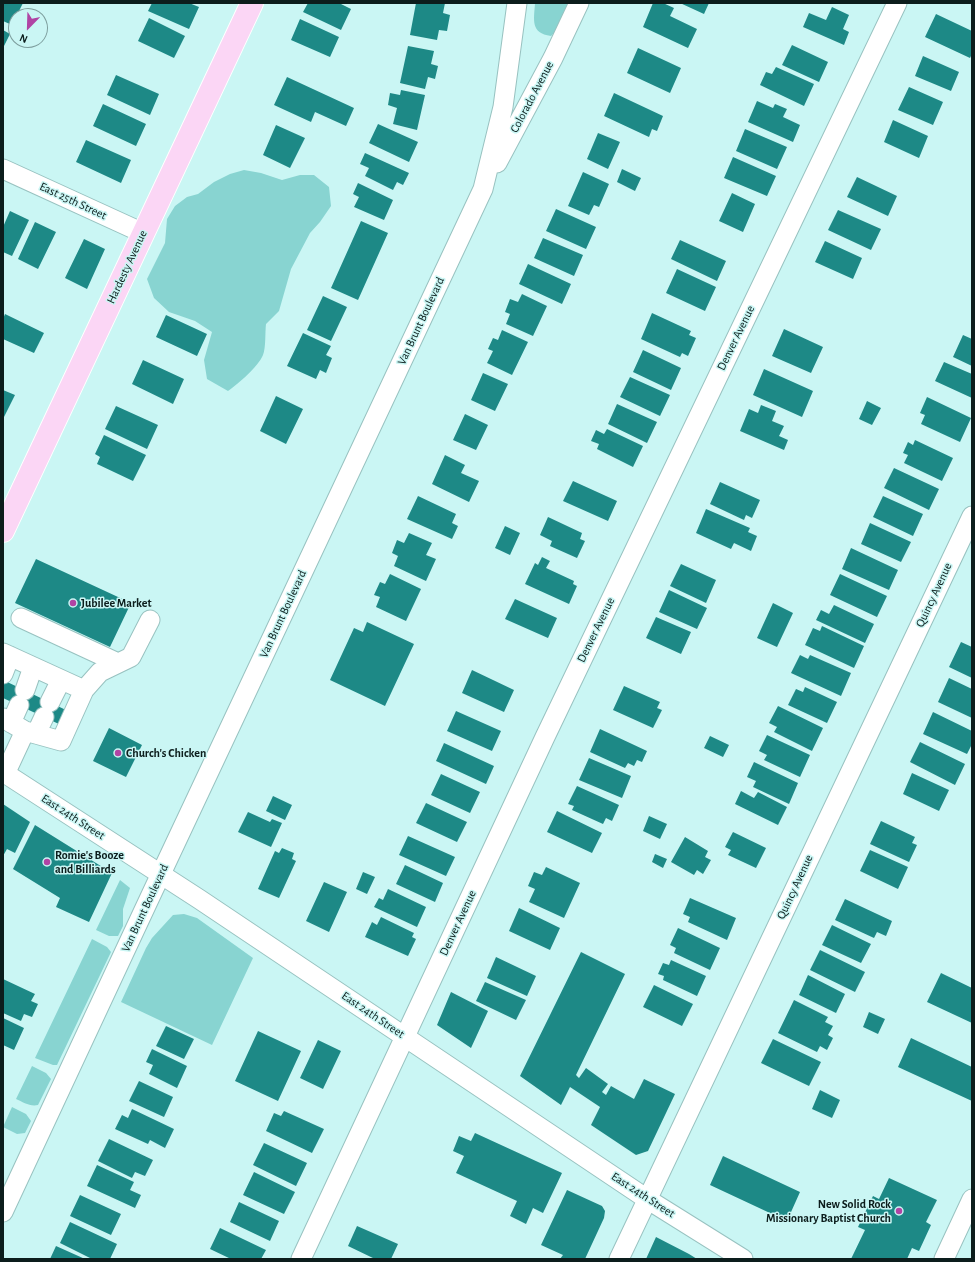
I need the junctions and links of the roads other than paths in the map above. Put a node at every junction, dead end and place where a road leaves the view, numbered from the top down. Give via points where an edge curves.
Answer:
1 (252, 3) edge
2 (517, 3) edge
3 (579, 3) edge
4 (897, 3) edge
5 (3, 169) edge
6 (483, 189) junction
7 (143, 233) junction
8 (972, 516) edge
9 (3, 531) edge
10 (21, 618) dead end
11 (150, 620) dead end
12 (6, 655) edge
13 (118, 663) junction
14 (33, 667) junction
15 (3, 674) edge
16 (60, 680) junction
17 (84, 690) junction
18 (19, 726) edge
19 (4, 773) edge
20 (160, 874) junction
21 (405, 1036) junction
22 (647, 1199) junction
23 (972, 1199) edge
24 (3, 1212) edge
25 (301, 1259) edge
26 (619, 1259) edge
27 (743, 1259) edge
28 (944, 1259) edge

1 - 7 main road, Hardesty Avenue
2 - 6 street, Van Brunt Boulevard via 504,107
3 - 6 street, Colorado Avenue via 553,58
4 - 21 street, Denver Avenue via 548,730
5 - 7 street, East 25th Street
6 - 20 street, Van Brunt Boulevard
7 - 9 main road, Hardesty Avenue
8 - 22 street, Quincy Avenue
10 - 13 street
11 - 13 street via 131,657
12 - 14 street
12 - 15 street
13 - 17 street via 100,672
14 - 16 street
14 - 18 street via 22,698
16 - 17 street
16 - 18 street via 47,710
17 - 18 street via 61,741
18 - 19 street
19 - 20 street, East 24th Street
20 - 21 street, East 24th Street
20 - 24 street, Van Brunt Boulevard
21 - 22 street, East 24th Street
21 - 25 street, Denver Avenue
22 - 26 street, Quincy Avenue
22 - 27 street, East 24th Street
23 - 28 street

